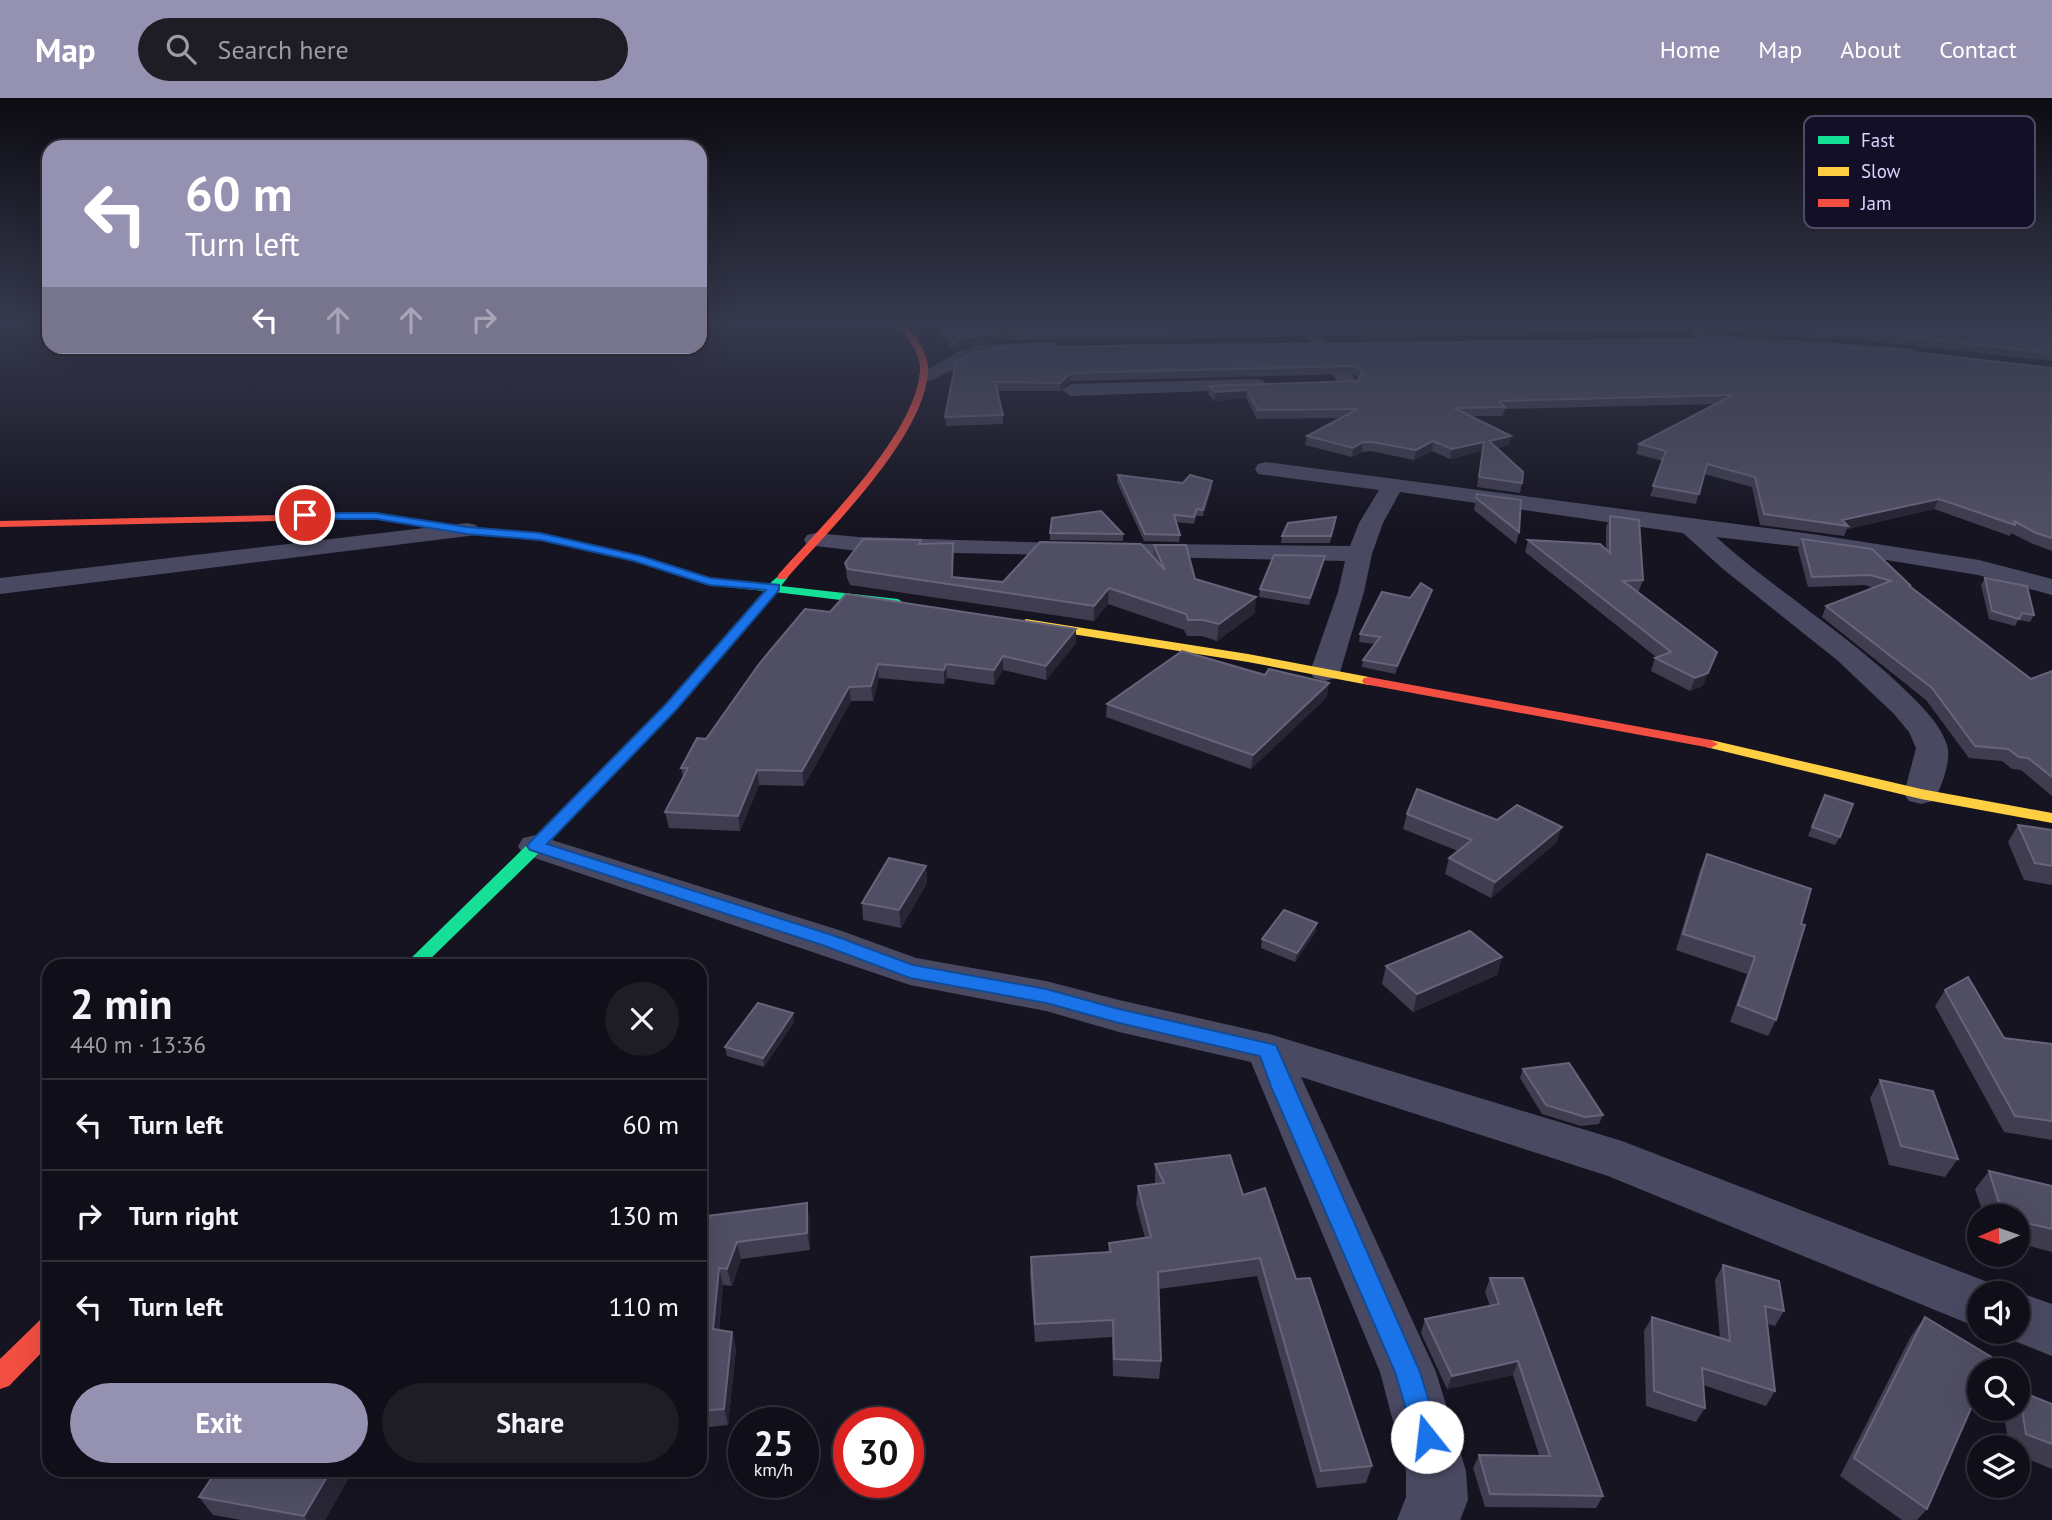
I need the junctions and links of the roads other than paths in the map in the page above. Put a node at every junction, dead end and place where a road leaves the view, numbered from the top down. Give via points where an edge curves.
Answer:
1 (922, 390) edge
2 (1266, 469) dead end
3 (1393, 484) junction
4 (0, 524) edge
5 (1690, 527) junction
6 (467, 530) junction
7 (816, 540) junction
8 (1359, 554) junction
9 (0, 586) edge
10 (774, 587) junction
11 (2052, 587) edge
12 (917, 606) edge
13 (1006, 620) edge
14 (1325, 672) junction
15 (1921, 794) junction
16 (2052, 818) edge
17 (536, 846) junction
18 (419, 959) edge
19 (1269, 1050) junction
20 (1967, 1298) edge
21 (2030, 1322) edge
22 (2052, 1330) edge
23 (42, 1335) edge
24 (0, 1377) edge
25 (1428, 1520) edge

1 - 7 street via 894,445
2 - 3 street
3 - 5 street
3 - 8 street
4 - 6 street via 330,515 405,519
5 - 11 street via 1902,555
5 - 15 street via 1895,694 1922,726 1932,748
6 - 9 street
6 - 10 street via 540,537 637,558 709,581
7 - 8 street via 1059,550
7 - 10 street
8 - 14 street
10 - 12 street
10 - 17 street via 671,707
13 - 14 street
14 - 15 street via 1695,740
15 - 16 street
17 - 18 street
17 - 19 street via 910,971 1046,996
19 - 20 street via 1622,1161
19 - 25 street via 1408,1372 1436,1471 1437,1500
21 - 22 street
23 - 24 street

